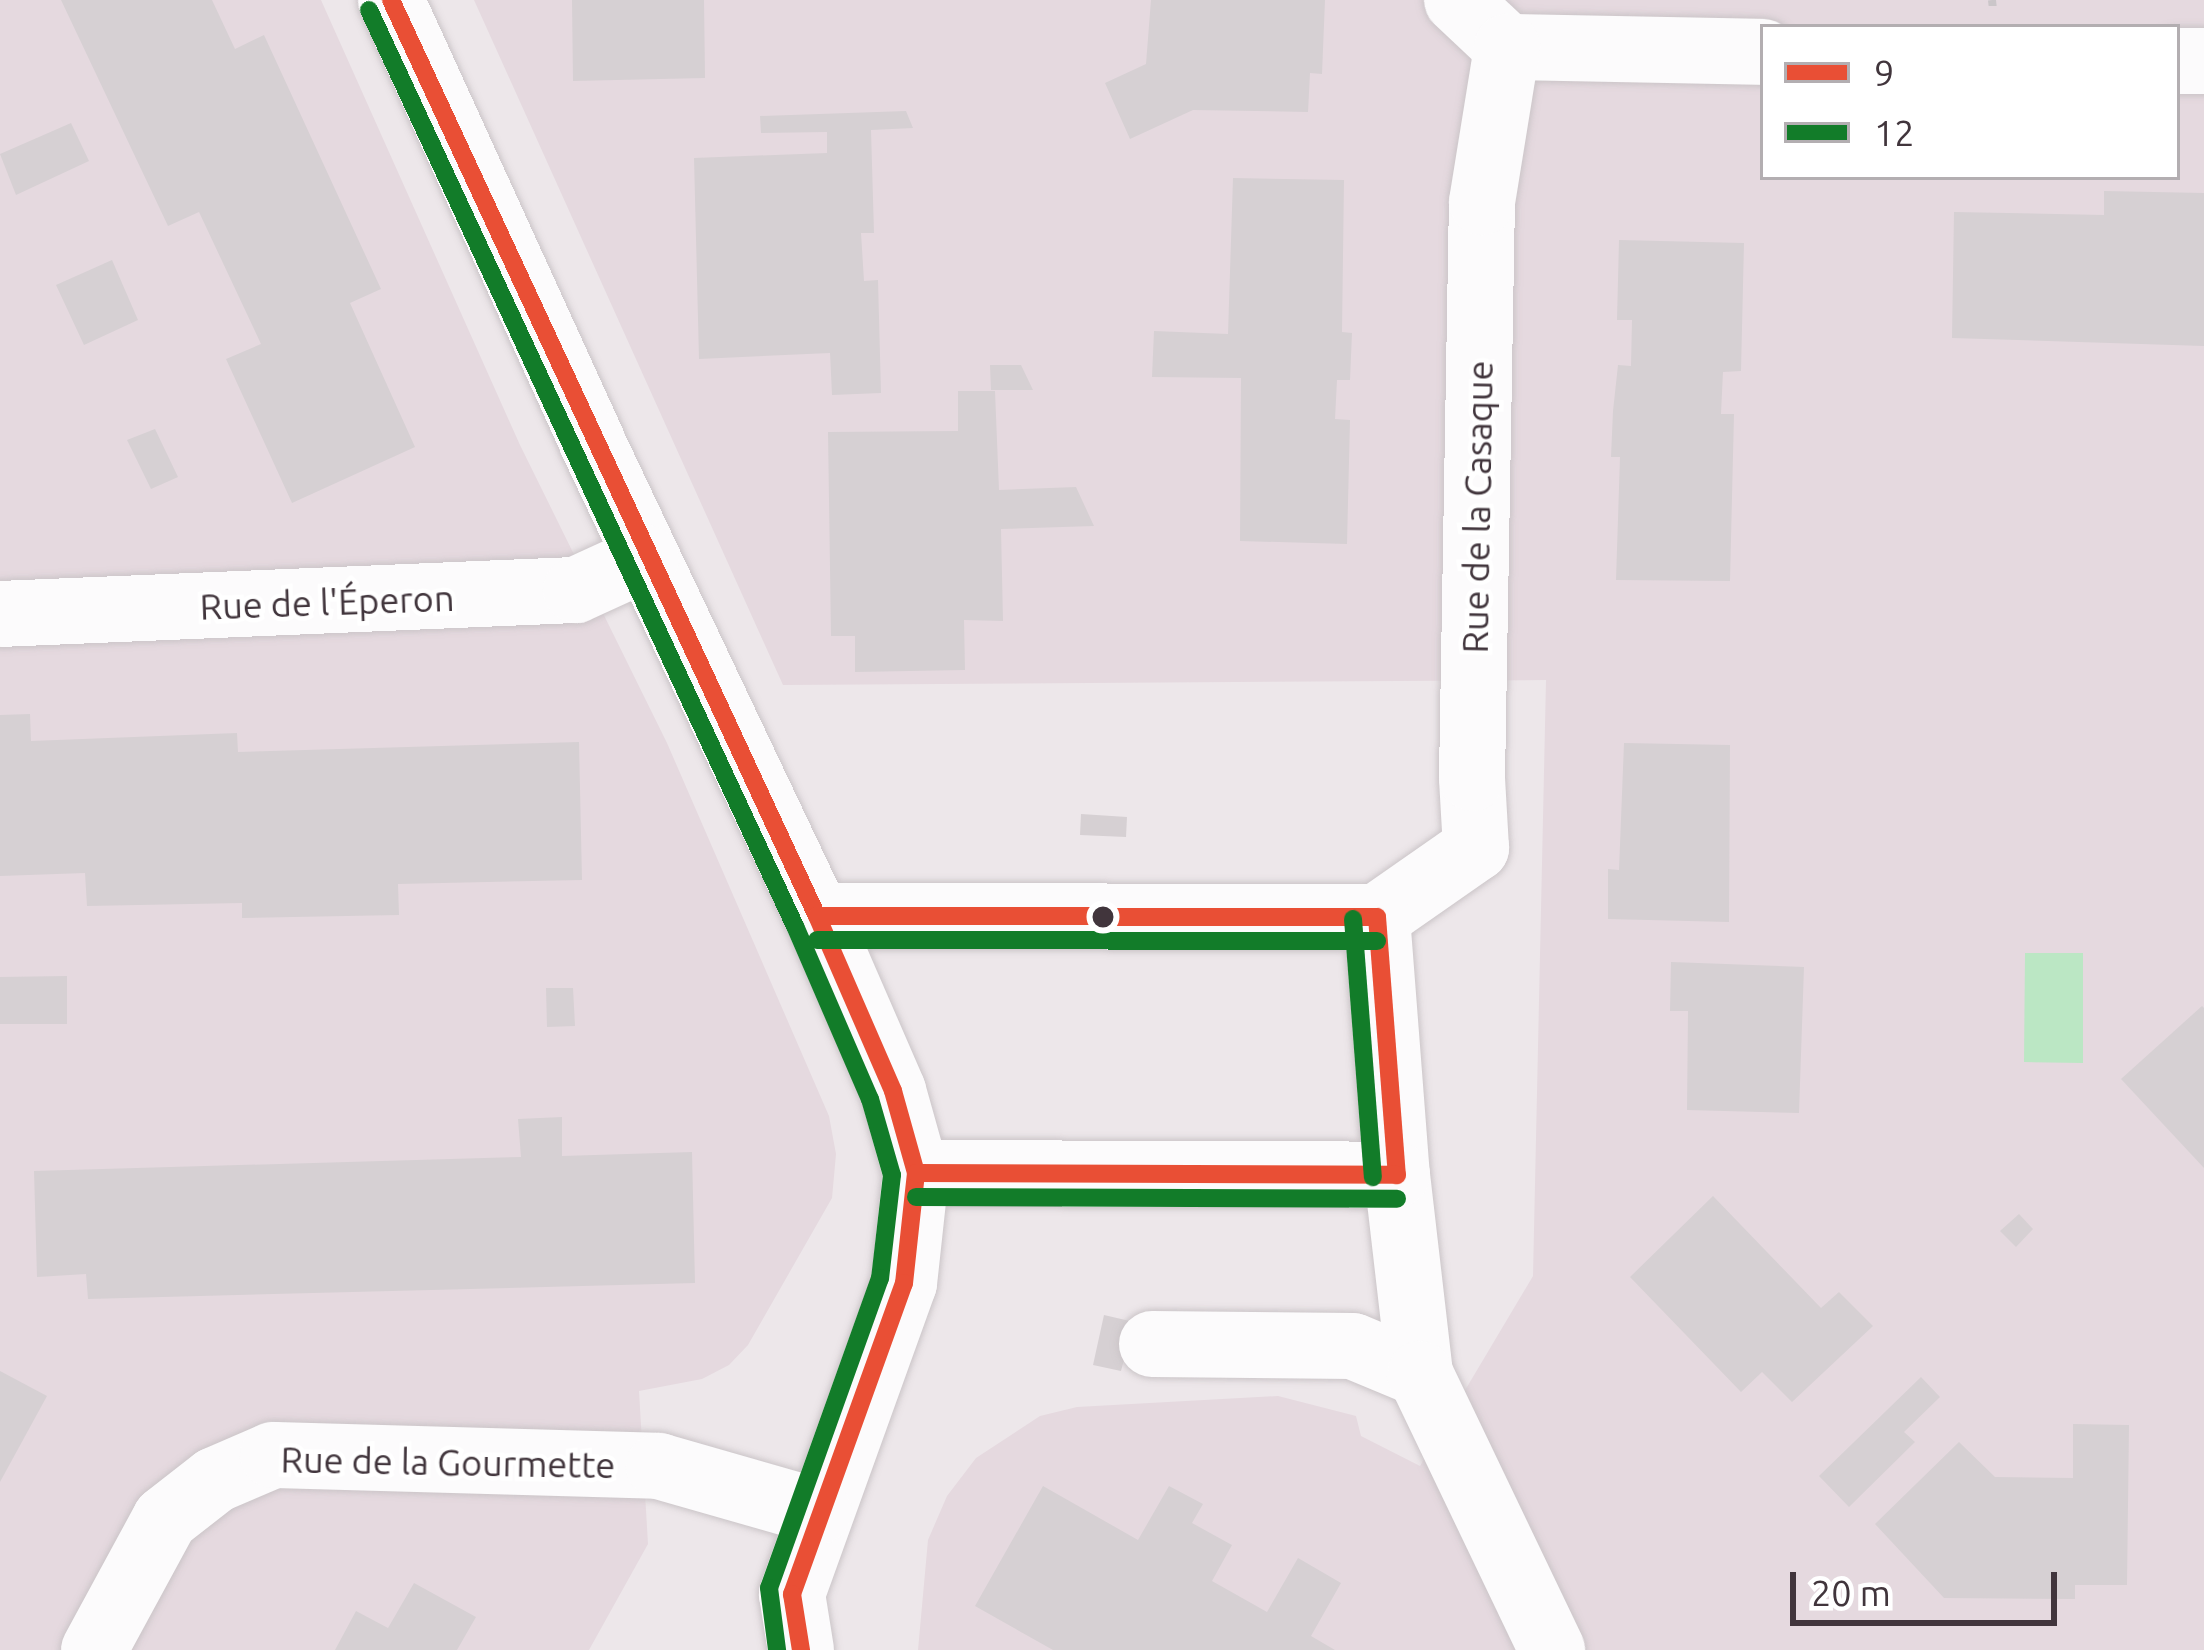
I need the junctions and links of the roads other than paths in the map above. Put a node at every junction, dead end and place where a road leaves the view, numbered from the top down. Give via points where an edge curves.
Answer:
1 (392, 0) edge
2 (1457, 0) edge
3 (1507, 47) junction
4 (1760, 52) edge
5 (646, 558) junction
6 (0, 614) edge
7 (817, 916) junction
8 (1377, 917) junction
9 (916, 1173) junction
10 (1397, 1175) junction
11 (1152, 1344) dead end
12 (1420, 1374) junction
13 (819, 1512) junction
14 (94, 1650) edge
15 (801, 1650) edge
16 (1552, 1650) edge

1 - 5 street
2 - 3 street
3 - 4 street
3 - 8 street, Rue de la Casaque via 1482,202 1476,848
5 - 6 street, Rue de l'Éperon via 576,590
5 - 7 street
7 - 8 street
7 - 9 street via 893,1091
8 - 10 street
9 - 10 street
9 - 13 street via 904,1283
10 - 12 street
11 - 12 street via 1353,1346
12 - 16 street
13 - 14 street, Rue de la Gourmette via 659,1466 273,1455 215,1480 165,1519
13 - 15 street via 792,1594

